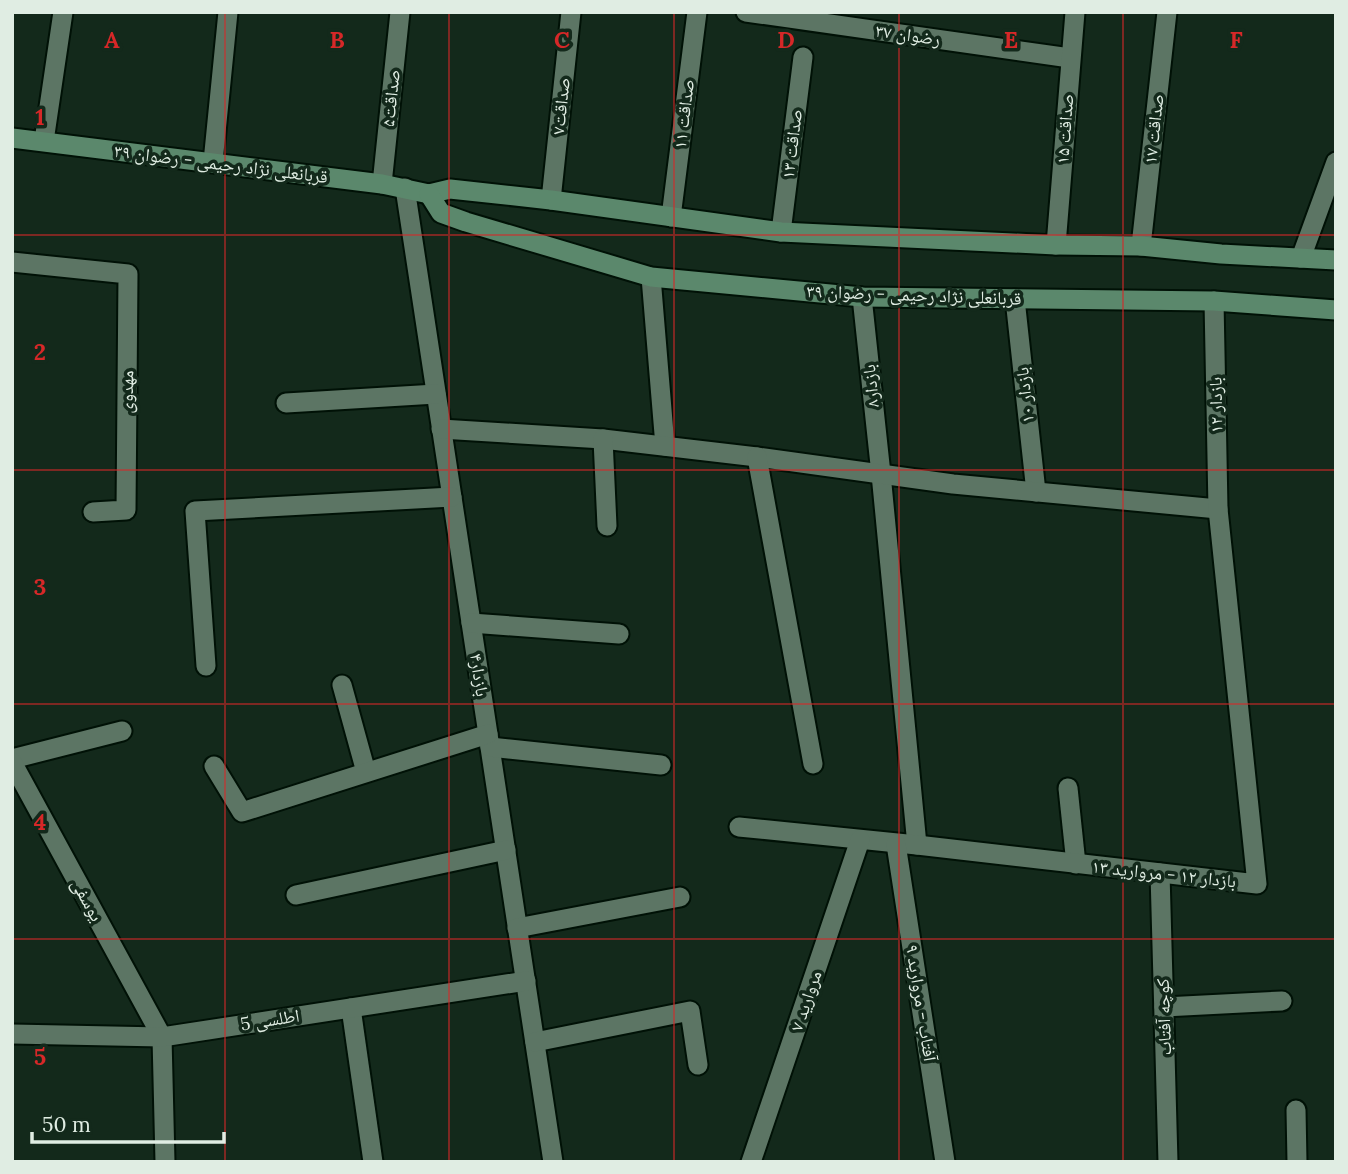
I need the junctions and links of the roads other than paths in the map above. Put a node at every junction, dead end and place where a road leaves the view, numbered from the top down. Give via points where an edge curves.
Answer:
1 (63, 12) edge
2 (228, 12) edge
3 (400, 12) edge
4 (571, 12) edge
5 (697, 12) edge
6 (746, 12) edge
7 (1075, 12) edge
8 (1167, 12) edge
9 (803, 57) dead end
10 (1070, 58) junction
11 (12, 138) edge
12 (44, 141) junction
13 (213, 162) junction
14 (1336, 162) edge
15 (382, 184) junction
16 (405, 188) junction
17 (429, 194) junction
18 (551, 200) junction
19 (671, 216) junction
20 (781, 232) junction
21 (1056, 245) junction
22 (1141, 246) junction
23 (1301, 258) junction
24 (1336, 260) edge
25 (12, 262) edge
26 (651, 277) junction
27 (862, 297) junction
28 (1015, 299) junction
29 (1214, 302) junction
30 (1336, 310) edge
31 (436, 394) junction
32 (286, 404) dead end
33 (442, 429) junction
34 (603, 439) junction
35 (665, 446) junction
36 (757, 457) junction
37 (881, 474) junction
38 (1036, 492) junction
39 (452, 497) junction
40 (1217, 509) junction
41 (93, 512) dead end
42 (607, 526) dead end
43 (471, 624) junction
44 (619, 634) dead end
45 (206, 666) dead end
46 (342, 685) dead end
47 (122, 731) dead end
48 (489, 740) junction
49 (12, 761) edge
50 (813, 764) dead end
51 (661, 765) dead end
52 (214, 766) dead end
53 (366, 772) junction
54 (1068, 788) dead end
55 (739, 827) dead end
56 (860, 840) junction
57 (896, 844) junction
58 (917, 845) junction
59 (506, 850) junction
60 (1076, 864) junction
61 (1160, 873) junction
62 (296, 895) dead end
63 (680, 897) dead end
64 (517, 928) junction
65 (526, 981) junction
66 (1282, 1001) dead end
67 (1164, 1007) junction
68 (351, 1008) junction
69 (12, 1034) edge
70 (162, 1037) junction
71 (535, 1042) junction
72 (698, 1065) dead end
73 (1296, 1110) dead end
74 (165, 1162) edge
75 (373, 1162) edge
76 (553, 1162) edge
77 (751, 1162) edge
78 (945, 1162) edge
79 (1168, 1162) edge
80 (1297, 1162) edge

1 - 12 street
2 - 13 street
3 - 15 street, صداقت۵
4 - 18 street, صداقت۷
5 - 19 street, صداقت ۱۱
6 - 10 street, رضوان ۳۷
7 - 10 street, صداقت ۱۵
8 - 22 street, صداقت ۱۷
9 - 20 street, صداقت ۱۳
10 - 21 street, صداقت ۱۵
11 - 12 main road, قربانعلی نژاد رحیمی - رضوان ۳۹
12 - 13 main road, قربانعلی نژاد رحیمی - رضوان ۳۹
13 - 15 main road, قربانعلی نژاد رحیمی - رضوان ۳۹
14 - 23 street
15 - 16 main road, قربانعلی نژاد رحیمی - رضوان ۳۹
16 - 17 main road, قربانعلی نژاد رحیمی - رضوان ۳۹
16 - 31 street, بازدار۴
17 - 18 main road, قربانعلی نژاد رحیمی - رضوان ۳۹ via 450,189
17 - 26 main road, قربانعلی نژاد رحیمی - رضوان ۳۹ via 441,213
18 - 19 main road, قربانعلی نژاد رحیمی - رضوان ۳۹
19 - 20 main road, قربانعلی نژاد رحیمی - رضوان ۳۹
20 - 21 main road, قربانعلی نژاد رحیمی - رضوان ۳۹
21 - 22 main road, قربانعلی نژاد رحیمی - رضوان ۳۹
22 - 23 main road, قربانعلی نژاد رحیمی - رضوان ۳۹
23 - 24 main road, قربانعلی نژاد رحیمی - رضوان ۳۹
25 - 41 street, مهدوی via 128,274 126,510
26 - 27 main road, قربانعلی نژاد رحیمی - رضوان ۳۹
26 - 35 street
27 - 28 main road, قربانعلی نژاد رحیمی - رضوان ۳۹
27 - 37 street, بازدار۸
28 - 29 main road, قربانعلی نژاد رحیمی - رضوان ۳۹
28 - 38 street, بازدار ۱۰
29 - 30 main road, قربانعلی نژاد رحیمی - رضوان ۳۹
29 - 40 street, بازدار ۱۲
31 - 32 street
31 - 33 street, بازدار۴
33 - 34 street
33 - 39 street, بازدار۴
34 - 35 street
34 - 42 street
35 - 36 street
36 - 37 street
36 - 50 street
37 - 38 street
37 - 58 street, بازدار۸
38 - 40 street
39 - 43 street, بازدار۴
39 - 45 street via 195,511
40 - 61 street, بازدار ۱۲ - مروارید ۱۳ via 1257,884
43 - 44 street
43 - 48 street, بازدار۴
46 - 53 street
47 - 49 street
48 - 51 street
48 - 53 street
48 - 59 street, بازدار۴
49 - 70 street, یوسفی
52 - 53 street via 242,812
54 - 60 street
55 - 56 street, بازدار ۱۲ - مروارید ۱۳
56 - 57 street, بازدار ۱۲ - مروارید ۱۳
56 - 77 street, مروارید ۷
57 - 58 street, بازدار ۱۲ - مروارید ۱۳
57 - 78 street, آفتاب - مروارید ۹
58 - 60 street, بازدار ۱۲ - مروارید ۱۳
59 - 62 street
59 - 64 street, بازدار۴
60 - 61 street, بازدار ۱۲ - مروارید ۱۳
61 - 67 street, کوچه آفتاب
63 - 64 street
64 - 65 street, بازدار۴
65 - 68 street, اطلسی 5
65 - 71 street, بازدار۴
66 - 67 street
67 - 79 street, کوچه آفتاب
68 - 70 street, اطلسی 5
68 - 75 street
69 - 70 street, اطلسی 5
70 - 74 street
71 - 72 street via 690,1011
71 - 76 street, بازدار۴
73 - 80 street

